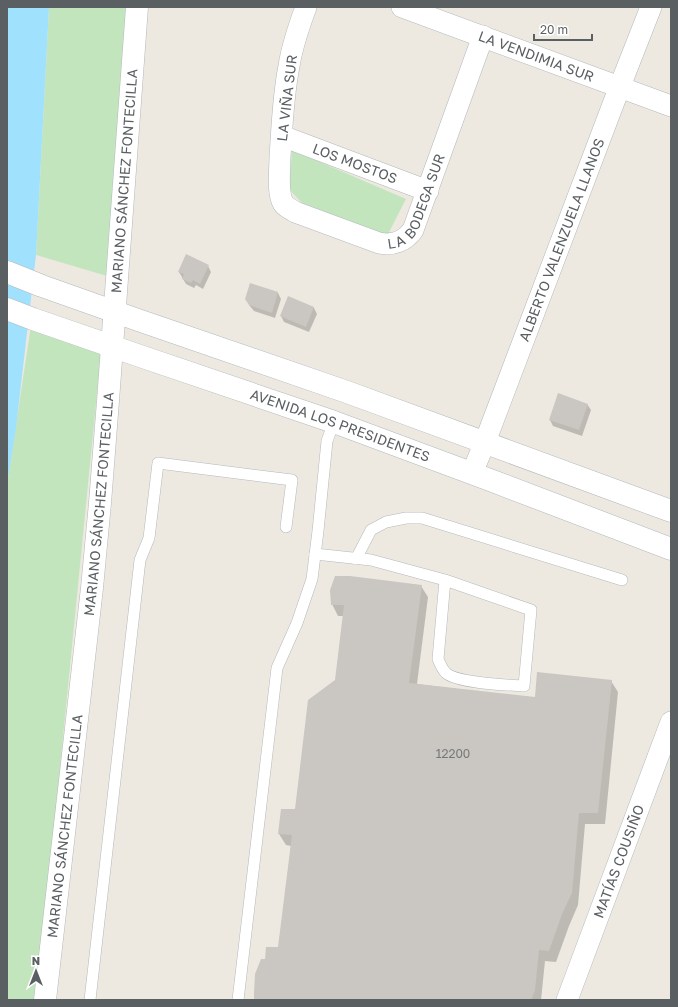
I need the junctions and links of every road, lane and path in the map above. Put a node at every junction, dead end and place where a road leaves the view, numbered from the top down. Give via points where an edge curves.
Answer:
1 (137, 7) edge
2 (306, 7) edge
3 (402, 7) edge
4 (651, 7) edge
5 (483, 36) junction
6 (620, 86) junction
7 (671, 106) edge
8 (282, 136) junction
9 (428, 191) junction
10 (280, 192) joint
11 (7, 272) edge
12 (7, 309) edge
13 (114, 312) junction
14 (112, 346) junction
15 (347, 392) junction
16 (334, 422) junction
17 (485, 442) junction
18 (472, 473) junction
19 (671, 511) edge
20 (286, 527) dead end
21 (671, 549) edge
22 (315, 554) junction
23 (356, 559) junction
24 (444, 580) junction
25 (622, 580) dead end
26 (671, 722) edge
27 (45, 1000) edge
28 (90, 1000) edge
29 (238, 1000) edge
30 (567, 1000) edge

1 - 13 street, MARIANO SÁNCHEZ FONTECILLA
2 - 8 street, LA VIÑA SUR via 288,66
3 - 5 street, LA VENDIMIA SUR
4 - 6 street, ALBERTO VALENZUELA LLANOS
5 - 6 street, LA VENDIMIA SUR
5 - 9 street, LA BODEGA SUR
6 - 7 street, LA VENDIMIA SUR
6 - 17 street, ALBERTO VALENZUELA LLANOS
8 - 9 street, LOS MOSTOS
8 - 10 street, LA VIÑA SUR
9 - 10 street, LA BODEGA SUR via 413,230 402,240 390,244 378,243 295,212 283,203
11 - 13 street
12 - 14 street, AVENIDA LOS PRESIDENTES
13 - 14 street, MARIANO SÁNCHEZ FONTECILLA
13 - 15 street
14 - 16 street, AVENIDA LOS PRESIDENTES
14 - 27 street, MARIANO SÁNCHEZ FONTECILLA via 92,588
15 - 16 street
15 - 17 street
16 - 18 street, AVENIDA LOS PRESIDENTES
16 - 22 lane via 327,441
17 - 18 street, ALBERTO VALENZUELA LLANOS
17 - 19 street
18 - 21 street, AVENIDA LOS PRESIDENTES
20 - 28 lane via 292,480 158,463 149,538 140,560
22 - 23 lane
22 - 29 lane via 312,579 297,624 276,668
23 - 24 lane via 371,560
23 - 25 lane via 372,530 386,522 422,518
24 - 24 lane via 438,659 445,673 466,681 524,686 531,610
26 - 30 street, MATÍAS COUSIÑO

